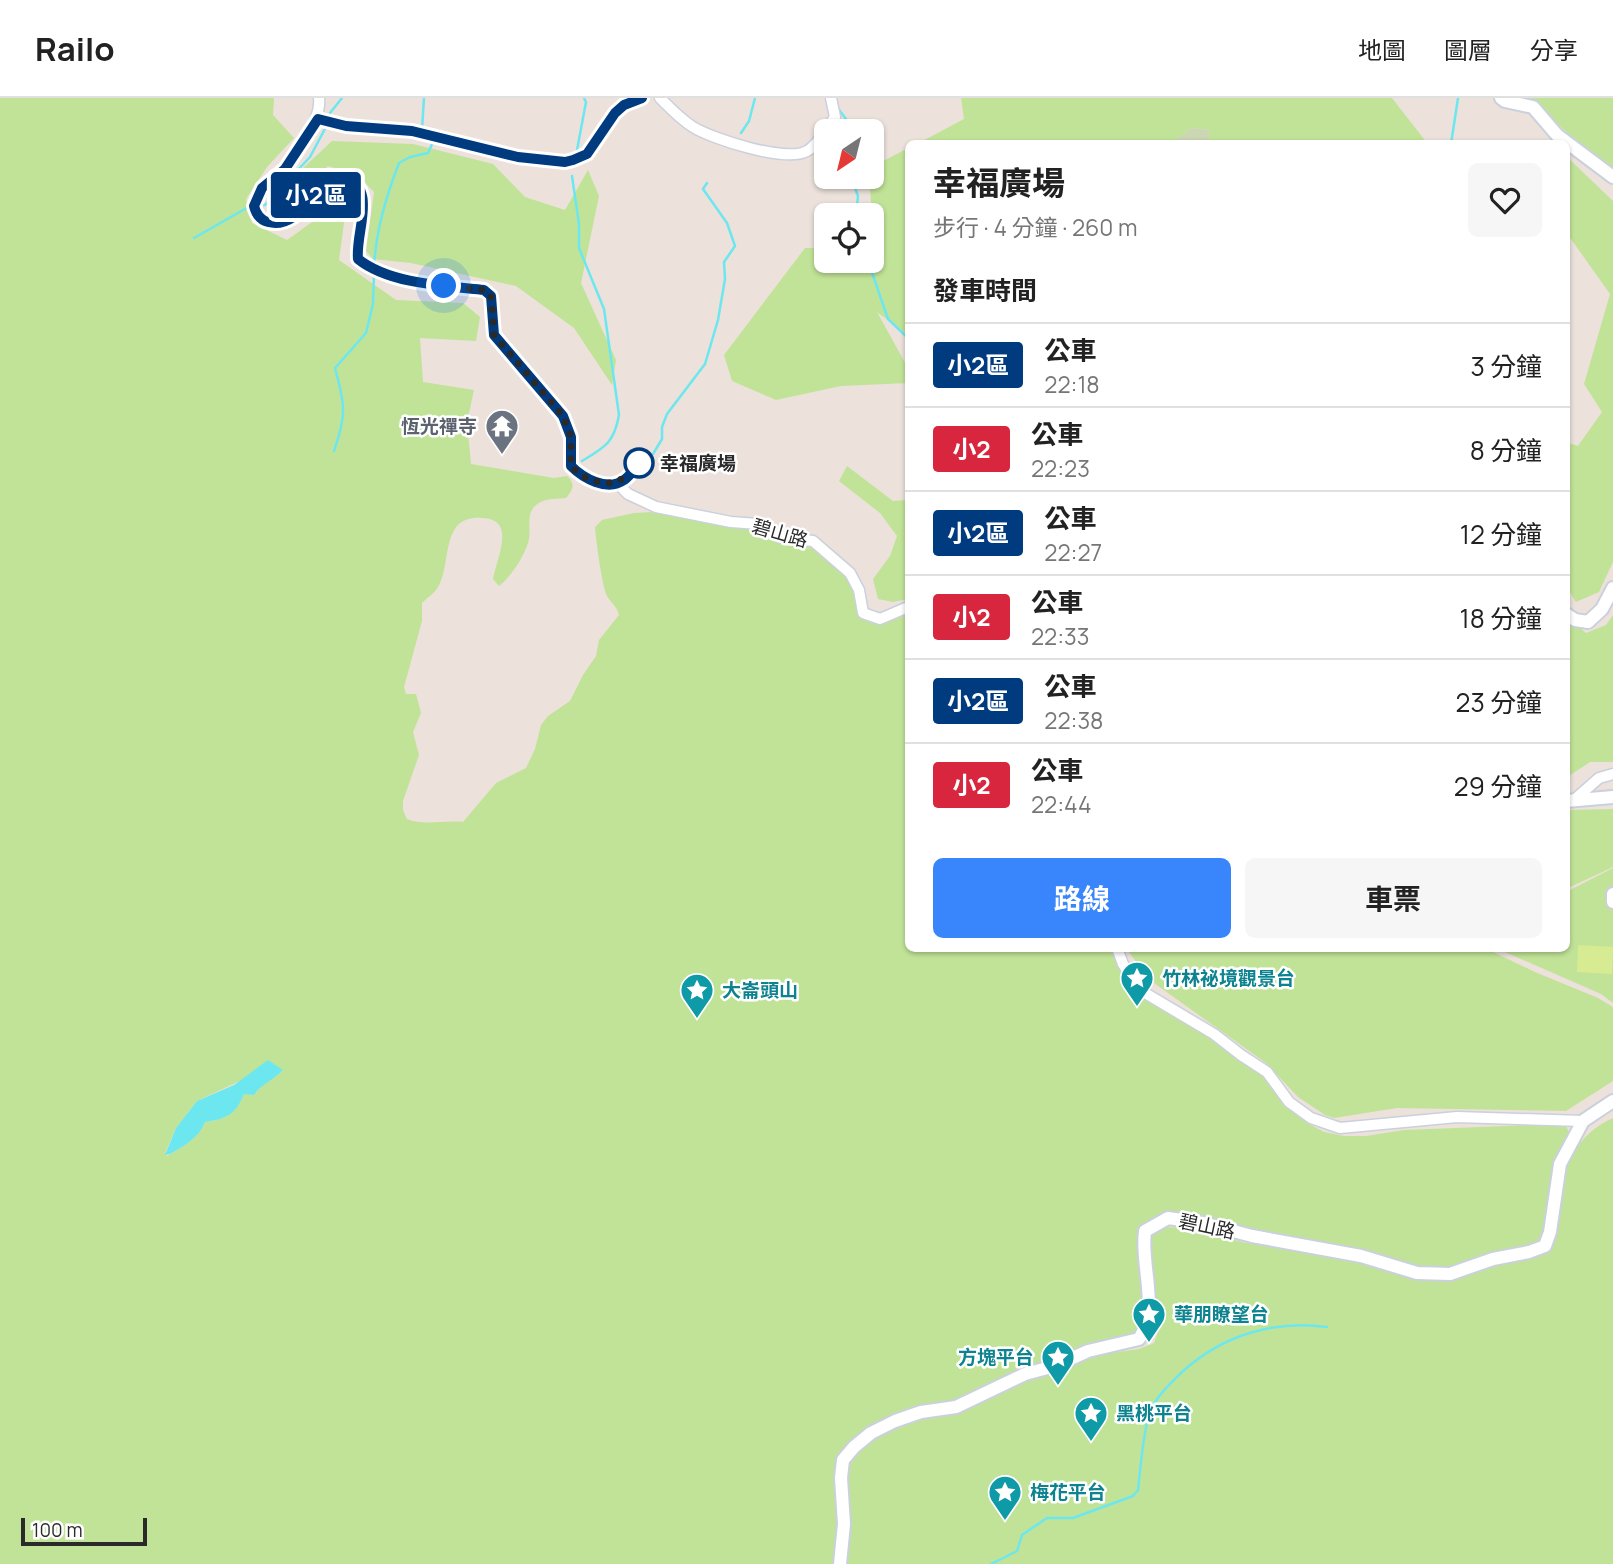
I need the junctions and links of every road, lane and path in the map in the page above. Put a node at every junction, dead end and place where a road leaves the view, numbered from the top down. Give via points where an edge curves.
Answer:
1 (319, 98) edge
2 (642, 98) edge
3 (660, 98) edge
4 (831, 98) edge
5 (1501, 98) edge
6 (318, 119) junction
7 (1564, 140) edge
8 (1570, 145) edge
9 (1613, 177) edge
10 (1613, 588) edge
11 (905, 608) edge
12 (1570, 617) edge
13 (1613, 774) edge
14 (1613, 797) edge
15 (1570, 800) edge
16 (1613, 894) edge
17 (1613, 902) edge
18 (1119, 952) edge
19 (1613, 1101) edge
20 (1583, 1121) junction
21 (840, 1564) edge

1 - 6 street
2 - 6 street via 615,113 587,154 565,162 518,157 412,131
3 - 4 street via 684,121 711,136 751,148 797,154 807,151 835,117
5 - 7 street via 1533,107
6 - 11 street, 碧山路 via 285,169 262,188 254,206 266,222 289,219 328,183 343,176 352,179 363,198 358,259 370,269 418,282 484,290 491,296 494,335 563,416 571,437 571,466 590,480 617,483 650,505 758,524 779,537 813,541 850,573 863,613 880,620
8 - 9 street
10 - 12 street via 1602,609 1588,622
13 - 15 street via 1599,778
14 - 15 street
16 - 17 street
18 - 20 street via 1140,990 1267,1072 1289,1102 1311,1118 1340,1128 1457,1117
19 - 20 street, 碧山路
20 - 21 street, 碧山路 via 1560,1164 1545,1246 1450,1274 1417,1273 1361,1256 1168,1218 1145,1231 1147,1312 1139,1339 1025,1374 956,1407 895,1421 854,1447 843,1460

